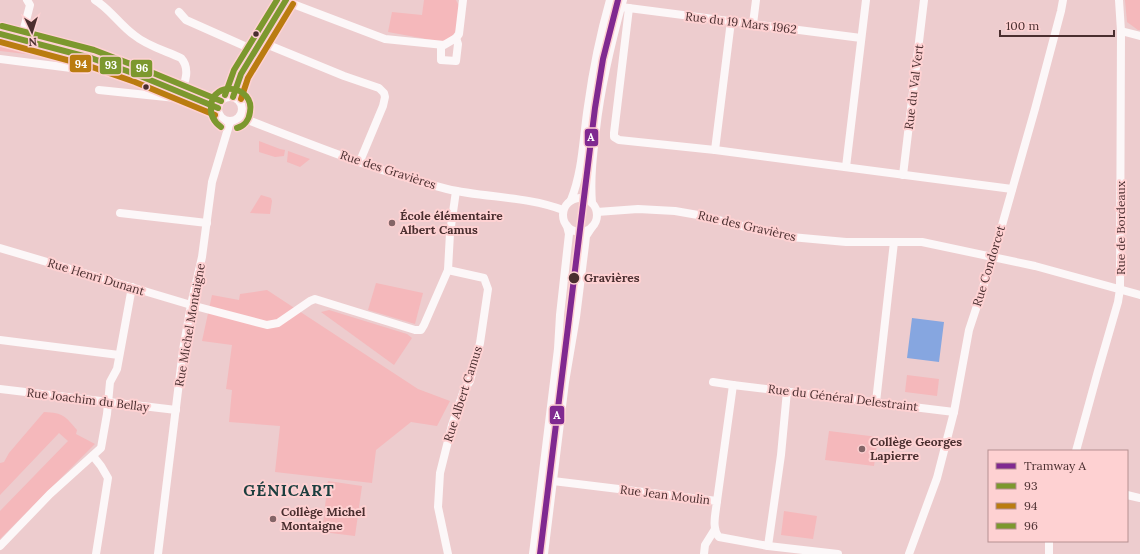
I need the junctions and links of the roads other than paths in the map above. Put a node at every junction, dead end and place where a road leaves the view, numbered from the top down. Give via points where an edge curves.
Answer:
1 (27, 0) edge
2 (95, 0) edge
3 (286, 0) edge
4 (463, 0) edge
5 (610, 0) edge
6 (756, 0) edge
7 (866, 0) edge
8 (924, 0) edge
9 (1063, 0) edge
10 (1119, 0) edge
11 (625, 5) edge
12 (179, 12) dead end
13 (731, 21) junction
14 (753, 24) junction
15 (1121, 31) junction
16 (0, 34) edge
17 (1140, 36) edge
18 (456, 38) junction
19 (861, 38) junction
20 (21, 40) junction
21 (261, 42) junction
22 (441, 45) junction
23 (256, 51) junction
24 (91, 58) junction
25 (0, 60) edge
26 (99, 90) dead end
27 (182, 93) junction
28 (233, 97) junction
29 (218, 108) junction
30 (240, 117) junction
31 (230, 122) junction
32 (715, 150) junction
33 (360, 161) junction
34 (846, 167) junction
35 (903, 175) junction
36 (1012, 189) junction
37 (456, 191) junction
38 (571, 200) junction
39 (592, 203) junction
40 (563, 210) junction
41 (596, 212) junction
42 (120, 213) dead end
43 (207, 223) junction
44 (566, 226) junction
45 (592, 227) junction
46 (894, 242) junction
47 (0, 248) edge
48 (992, 257) junction
49 (448, 270) junction
50 (132, 288) junction
51 (1120, 289) junction
52 (1140, 295) edge
53 (191, 305) junction
54 (0, 340) edge
55 (119, 355) junction
56 (714, 382) dead end
57 (733, 385) junction
58 (0, 389) edge
59 (787, 391) junction
60 (108, 402) junction
61 (876, 402) junction
62 (176, 410) junction
63 (954, 412) junction
64 (1076, 450) edge
65 (92, 456) junction
66 (552, 481) junction
67 (1128, 495) edge
68 (1140, 498) edge
69 (717, 501) junction
70 (715, 529) junction
71 (1048, 542) edge
72 (0, 546) edge
73 (768, 546) junction
74 (96, 554) edge
75 (158, 554) edge
76 (448, 554) edge
77 (533, 554) edge
78 (544, 554) edge
79 (704, 554) edge
80 (838, 554) edge
81 (909, 554) edge
82 (1049, 554) edge

1 - 20 street via 30,5
2 - 27 street via 136,37 181,58 186,70
3 - 21 street
3 - 22 street via 385,39
4 - 18 street via 459,34
5 - 38 street via 596,57 577,184
6 - 14 street
7 - 19 street
8 - 35 street, Rue du Val Vert
9 - 36 street, Rue Condorcet
10 - 15 street, Rue de Bordeaux
11 - 13 street, Rue du 19 Mars 1962
11 - 32 street via 614,137 618,140
11 - 39 street via 607,59 598,109 592,160
12 - 23 street via 186,20
13 - 14 street, Rue du 19 Mars 1962
13 - 32 street
14 - 19 street, Rue du 19 Mars 1962
15 - 17 street
15 - 51 street, Rue de Bordeaux
16 - 20 street
18 - 22 street
18 - 22 street via 456,61 441,60
19 - 34 street
20 - 24 street
21 - 23 street
21 - 33 street via 384,92 383,106
23 - 28 street via 237,84
24 - 25 street via 87,70
24 - 27 street
26 - 27 street via 176,98
27 - 29 street
28 - 29 street via 225,98
28 - 30 street via 242,105
29 - 31 street via 221,117
30 - 31 street
30 - 33 street, Rue des Gravières
31 - 43 street, Rue Michel Montaigne via 212,182
32 - 34 street
33 - 37 street, Rue des Gravières via 405,178
34 - 35 street
35 - 36 street
36 - 48 street, Rue Condorcet
37 - 40 street, Rue des Gravières via 542,204
37 - 49 street
38 - 39 street via 584,198
38 - 40 street
39 - 41 street
40 - 44 street
41 - 45 street via 597,217
41 - 46 street, Rue des Gravières via 638,209 675,211 698,214 791,237 846,242
42 - 43 street
43 - 53 street, Rue Michel Montaigne
44 - 45 street via 578,232
44 - 77 street via 569,234 558,348
45 - 66 street via 586,236
46 - 48 street, Rue des Gravières via 922,242
46 - 61 street
47 - 50 street, Rue Henri Dunant
48 - 51 street, Rue des Gravières
48 - 63 street, Rue Condorcet via 969,330
49 - 53 street, Rue Henri Dunant via 421,330 315,299 278,323 267,325
49 - 76 street, Rue Albert Camus via 484,278 488,289 480,343 452,425 440,473 438,506
50 - 53 street, Rue Henri Dunant
50 - 55 street
51 - 52 street, Rue des Gravières
51 - 64 street, Rue de Bordeaux
53 - 62 street, Rue Michel Montaigne
54 - 55 street
55 - 60 street via 117,369 110,382
56 - 57 street, Rue du Général Delestraint
57 - 59 street, Rue du Général Delestraint
57 - 69 street
58 - 60 street, Rue Joachim du Bellay
59 - 61 street, Rue du Général Delestraint
59 - 73 street
60 - 62 street, Rue Joachim du Bellay
60 - 65 street via 103,443
61 - 63 street, Rue du Général Delestraint
62 - 75 street, Rue Michel Montaigne
63 - 81 street, Rue Condorcet via 937,478
65 - 72 street via 50,494
65 - 74 street via 108,478
66 - 69 street, Rue Jean Moulin
66 - 78 street
67 - 68 street
69 - 70 street, Rue Jean Moulin
70 - 73 street via 719,537
70 - 79 street via 705,545
71 - 82 street
73 - 80 street

